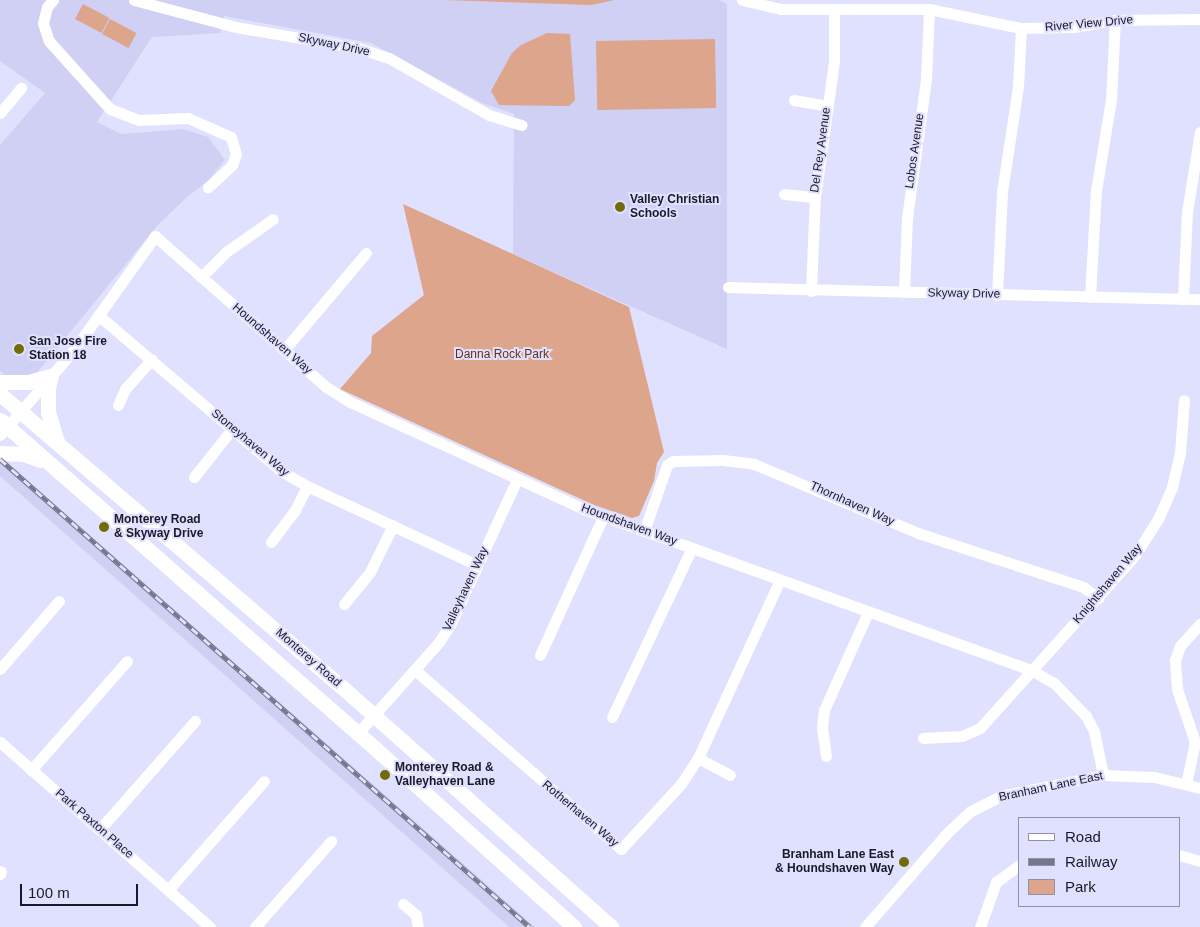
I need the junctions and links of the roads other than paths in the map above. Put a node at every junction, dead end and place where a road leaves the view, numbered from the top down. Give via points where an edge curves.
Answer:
1 (53, 0) edge
2 (134, 0) edge
3 (742, 0) edge
4 (834, 9) junction
5 (929, 9) junction
6 (1200, 19) edge
7 (1115, 20) junction
8 (1021, 28) junction
9 (21, 88) dead end
10 (794, 100) dead end
11 (827, 106) junction
12 (0, 112) edge
13 (522, 125) dead end
14 (1200, 132) edge
15 (208, 188) dead end
16 (784, 194) dead end
17 (815, 197) junction
18 (273, 219) dead end
19 (366, 254) dead end
20 (201, 277) junction
21 (728, 286) dead end
22 (811, 291) junction
23 (904, 292) junction
24 (997, 295) junction
25 (1090, 297) junction
26 (1183, 299) junction
27 (1200, 299) edge
28 (98, 315) junction
29 (284, 350) junction
30 (152, 359) junction
31 (52, 376) junction
32 (0, 382) edge
33 (0, 394) edge
34 (1184, 400) dead end
35 (118, 405) dead end
36 (20, 412) junction
37 (2, 427) edge
38 (232, 429) junction
39 (57, 442) junction
40 (0, 453) edge
41 (46, 462) junction
42 (194, 477) dead end
43 (517, 479) junction
44 (307, 486) junction
45 (603, 517) junction
46 (393, 525) junction
47 (644, 531) junction
48 (271, 542) dead end
49 (692, 548) junction
50 (477, 565) junction
51 (780, 580) junction
52 (1098, 598) junction
53 (59, 602) dead end
54 (344, 604) dead end
55 (868, 612) junction
56 (1200, 624) edge
57 (540, 655) dead end
58 (127, 661) dead end
59 (0, 669) edge
60 (415, 670) junction
61 (1033, 671) junction
62 (374, 716) junction
63 (612, 717) dead end
64 (195, 721) dead end
65 (358, 733) junction
66 (923, 738) dead end
67 (0, 742) edge
68 (826, 756) dead end
69 (698, 758) junction
70 (31, 770) junction
71 (730, 775) dead end
72 (1103, 775) junction
73 (264, 781) dead end
74 (1186, 784) junction
75 (1200, 788) edge
76 (100, 829) junction
77 (331, 841) dead end
78 (1180, 856) edge
79 (1200, 861) edge
80 (1018, 866) edge
81 (168, 890) junction
82 (403, 904) dead end
83 (197, 923) edge
84 (210, 927) edge
85 (255, 927) edge
86 (418, 927) edge
87 (574, 927) edge
88 (611, 927) edge
89 (865, 927) edge
90 (980, 927) edge

1 - 15 street via 47,7 43,23 49,41 110,109 140,120 188,118 231,137 236,154 232,165
2 - 13 street, Skyway Drive via 236,26 358,48 389,58 489,114
3 - 4 street, River View Drive via 781,9
4 - 5 street, River View Drive
4 - 11 street, Del Rey Avenue via 834,61
5 - 8 street, River View Drive
5 - 23 street, Lobos Avenue via 926,79 907,218
6 - 7 street, River View Drive
7 - 8 street, River View Drive via 1074,28
7 - 25 street via 1111,98 1096,191
8 - 24 street via 1018,86 1002,192
9 - 12 street
10 - 11 street
11 - 17 street, Del Rey Avenue
14 - 26 street via 1187,212
16 - 17 street
17 - 22 street, Del Rey Avenue
18 - 20 street via 226,252
19 - 29 street
20 - 28 street, Houndshaven Way via 155,236
20 - 29 street, Houndshaven Way
21 - 22 street, Skyway Drive
22 - 23 street, Skyway Drive
23 - 24 street, Skyway Drive
24 - 25 street, Skyway Drive
25 - 26 street, Skyway Drive
26 - 27 street, Skyway Drive
28 - 30 street, Stoneyhaven Way
28 - 31 street
29 - 43 street, Houndshaven Way via 336,394
30 - 35 street via 126,389
30 - 38 street, Stoneyhaven Way
31 - 32 main road via 28,382
31 - 36 street
31 - 39 main road via 48,388 48,412
33 - 36 main road, Monterey Road
34 - 52 street, Knightshaven Way via 1180,453 1158,519 1135,554
36 - 37 street
36 - 39 main road, Monterey Road
37 - 41 main road, Monterey Road
38 - 42 street
38 - 44 street, Stoneyhaven Way via 281,471
39 - 62 main road, Monterey Road
40 - 41 main road via 23,454
41 - 65 main road, Monterey Road
43 - 45 street, Houndshaven Way
43 - 50 street, Valleyhaven Way
44 - 46 street, Stoneyhaven Way
44 - 48 street via 294,512
45 - 47 street, Houndshaven Way
45 - 57 street
46 - 50 street, Stoneyhaven Way
46 - 54 street via 370,572
47 - 49 street, Houndshaven Way
47 - 52 street, Thornhaven Way via 667,466 673,461 723,460 754,464 918,533 1083,587
49 - 51 street, Houndshaven Way
49 - 63 street
50 - 60 street, Valleyhaven Way via 450,625
51 - 55 street, Houndshaven Way
51 - 69 street, Rotherhaven Way
52 - 61 street, Knightshaven Way
53 - 59 street
55 - 61 street, Houndshaven Way
55 - 68 street via 824,710 822,728
56 - 74 street via 1180,646 1175,660 1177,689 1195,742
58 - 70 street
60 - 62 street, Valleyhaven Way
60 - 69 street, Rotherhaven Way via 621,849 681,784
61 - 66 street, Knightshaven Way via 980,728 962,736
61 - 72 street, Houndshaven Way via 1054,683 1086,716 1094,731
62 - 65 street, Valleyhaven Way
62 - 88 main road, Monterey Road
64 - 76 street
65 - 87 main road, Monterey Road
67 - 70 street, Park Paxton Place
69 - 71 street
70 - 76 street, Park Paxton Place
72 - 74 street, Branham Lane East via 1154,777
72 - 89 street, Branham Lane East via 1000,796 971,811
73 - 81 street
74 - 75 street, Branham Lane East
76 - 81 street, Park Paxton Place
77 - 85 street
78 - 79 street
80 - 90 street via 996,882
81 - 83 street, Park Paxton Place
82 - 86 street via 416,916
83 - 84 street, Park Paxton Place

